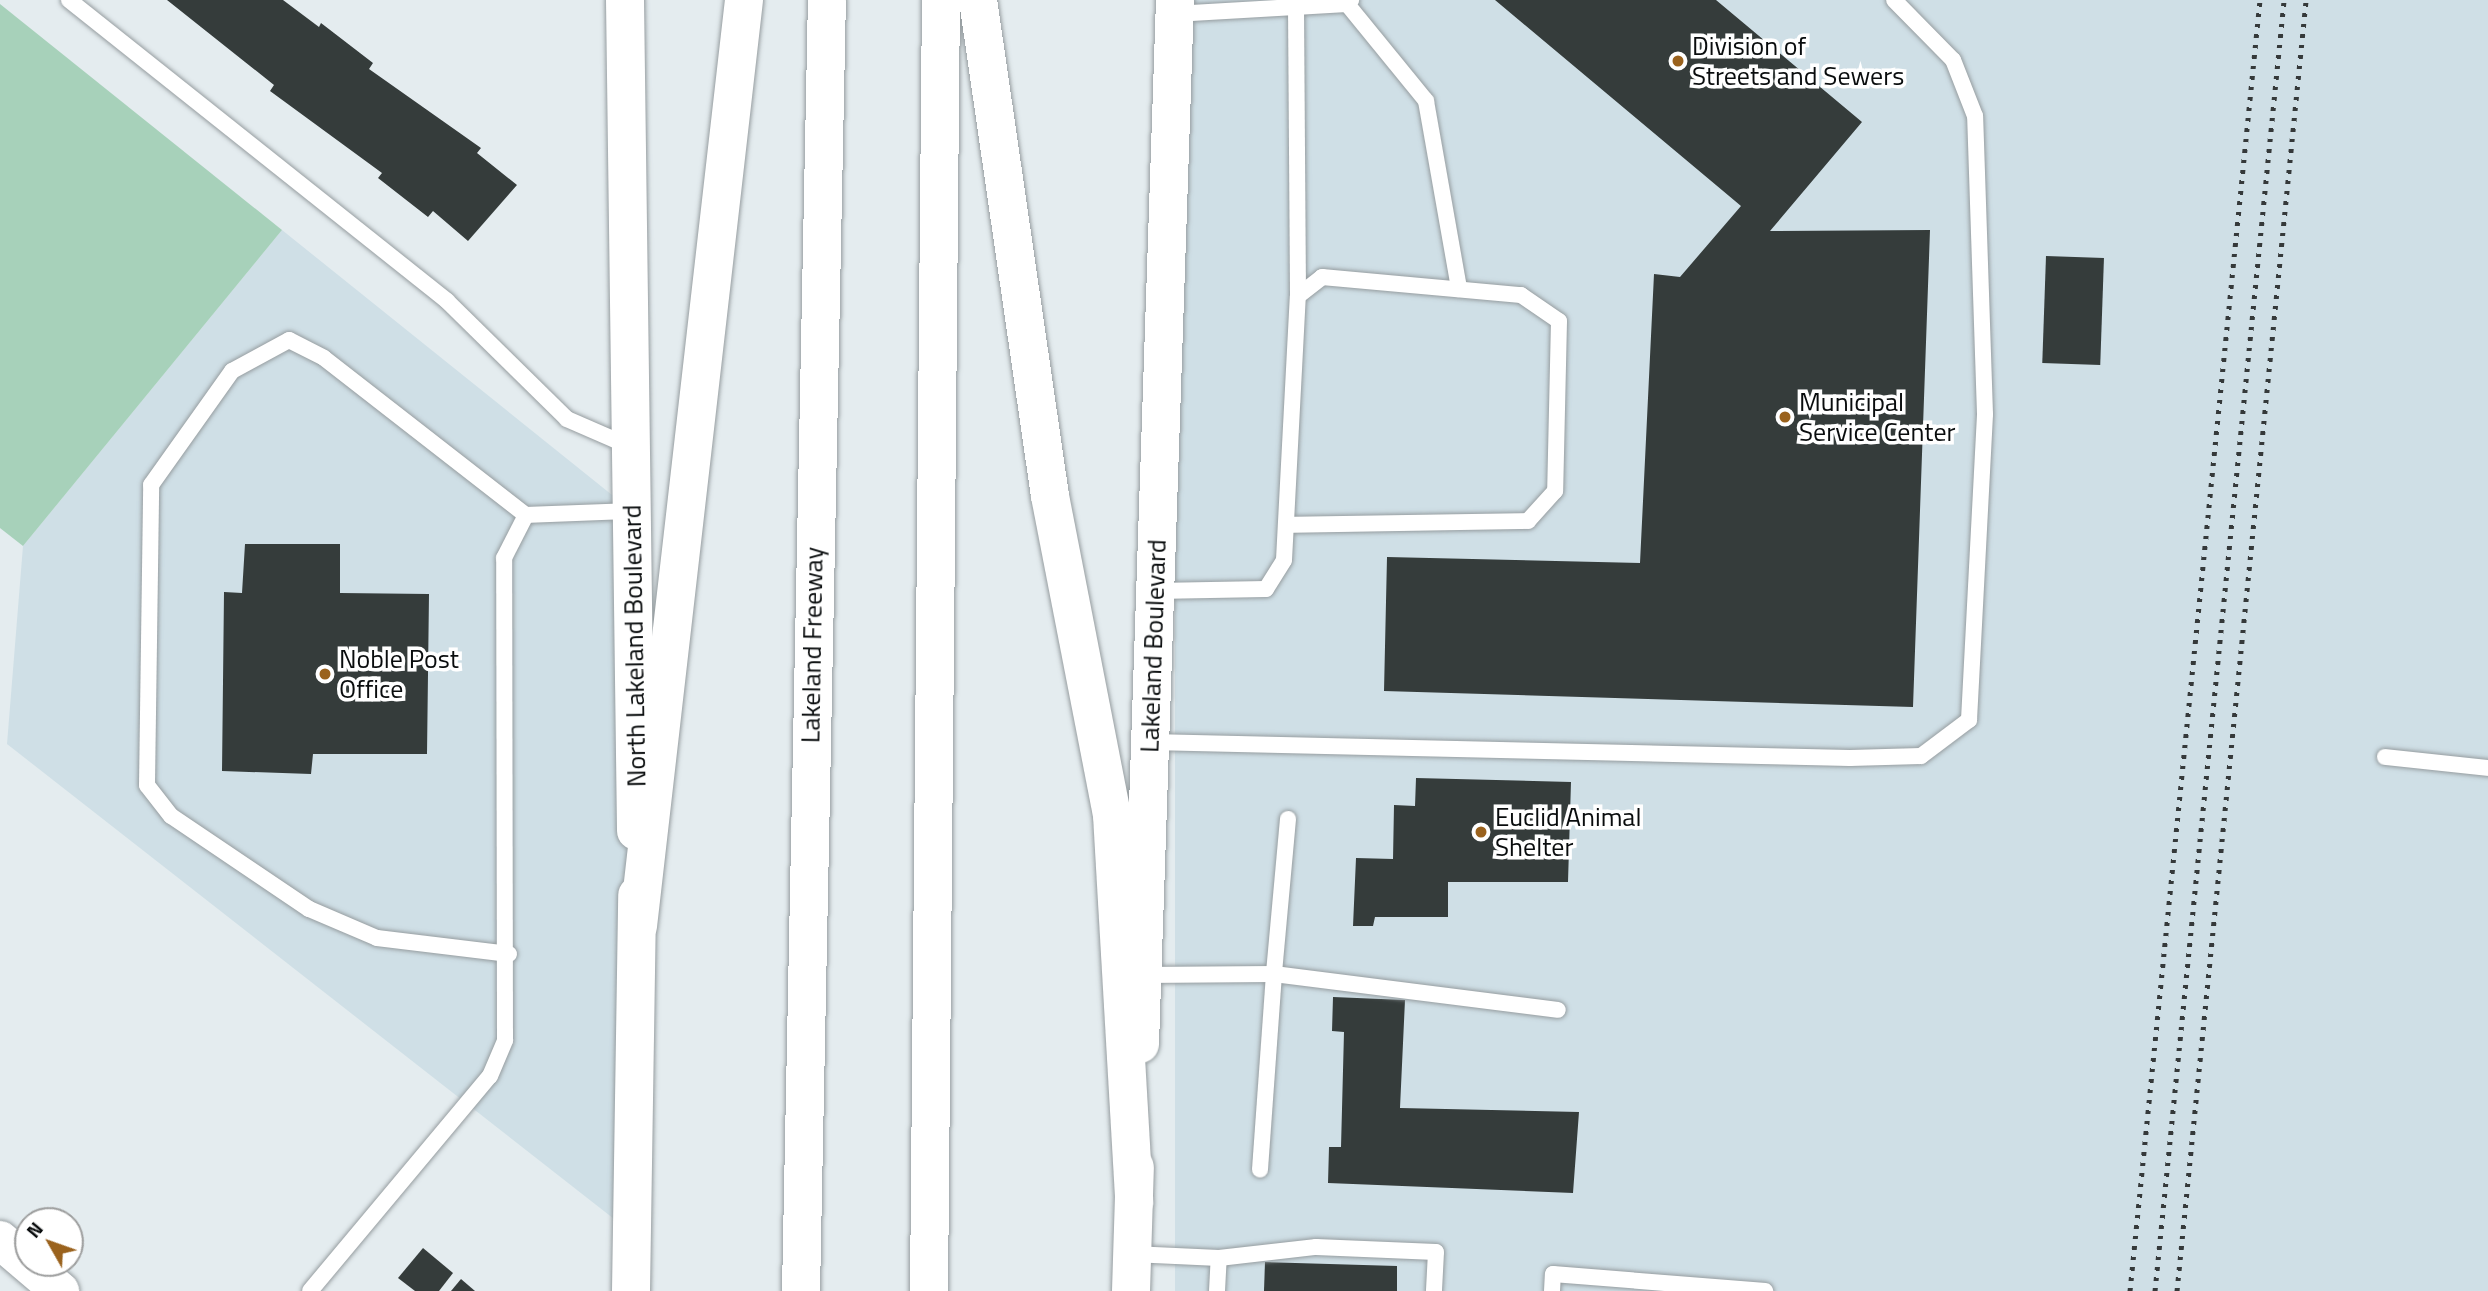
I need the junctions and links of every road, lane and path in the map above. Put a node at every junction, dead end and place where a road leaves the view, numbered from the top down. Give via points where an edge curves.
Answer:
1 (69, 0) edge
2 (625, 0) edge
3 (744, 0) edge
4 (827, 0) edge
5 (941, 0) edge
6 (978, 0) edge
7 (1894, 0) edge
8 (1349, 2) edge
9 (1175, 7) edge
10 (1296, 7) junction
11 (1459, 289) junction
12 (1298, 296) junction
13 (631, 447) junction
14 (632, 511) junction
15 (527, 515) junction
16 (1286, 525) junction
17 (1155, 591) junction
18 (1150, 742) junction
19 (2385, 757) dead end
20 (2488, 768) edge
21 (1288, 819) dead end
22 (638, 926) junction
23 (509, 954) junction
24 (1274, 974) junction
25 (1142, 975) junction
26 (1558, 1010) dead end
27 (1260, 1169) dead end
28 (1134, 1201) junction
29 (0, 1240) edge
30 (1220, 1258) junction
31 (1131, 1273) edge
32 (60, 1291) edge
33 (310, 1291) edge
34 (631, 1291) edge
35 (801, 1291) edge
36 (929, 1291) edge
37 (1217, 1291) edge
38 (1434, 1291) edge
39 (1552, 1291) edge
40 (1766, 1291) edge

1 - 13 lane via 447,301 567,419
2 - 13 main road, North Lakeland Boulevard
3 - 22 main road
4 - 35 main road, Lakeland Freeway
5 - 36 main road
6 - 28 main road via 1050,496 1112,815
7 - 18 lane via 1953,60 1975,116 1984,414 1969,720 1921,756 1850,758
8 - 10 lane
8 - 11 lane via 1426,101
9 - 10 lane
9 - 17 main road, Lakeland Boulevard
10 - 12 lane
11 - 12 lane via 1322,277
11 - 16 lane via 1521,295 1559,321 1555,491 1528,521
12 - 16 lane
13 - 14 main road, North Lakeland Boulevard
14 - 15 lane
14 - 22 main road, North Lakeland Boulevard
15 - 23 lane via 504,558
15 - 23 lane via 324,358 289,340 232,370 151,485 147,785 171,816 309,909 377,938
16 - 17 lane via 1284,560 1266,589
17 - 18 main road, Lakeland Boulevard
18 - 25 main road, Lakeland Boulevard
19 - 20 lane
21 - 24 lane
22 - 34 main road, North Lakeland Boulevard
23 - 33 lane via 505,1040 490,1076
24 - 25 lane
24 - 26 lane
24 - 27 lane
25 - 28 main road, Lakeland Boulevard
28 - 31 main road, Lakeland Boulevard
29 - 32 main road
30 - 31 lane
30 - 37 lane
30 - 38 lane via 1317,1247 1436,1252
39 - 40 lane via 1553,1274

